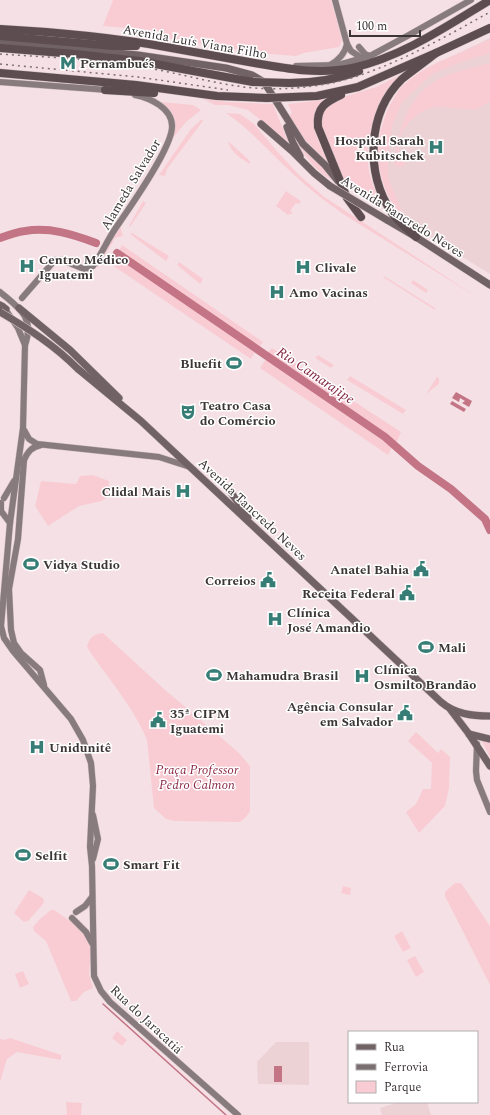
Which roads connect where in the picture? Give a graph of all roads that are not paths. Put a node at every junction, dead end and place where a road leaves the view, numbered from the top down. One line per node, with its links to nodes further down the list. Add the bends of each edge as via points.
1 (336, 0): 8 (main road)
2 (470, 0): 13 (main road, Avenida Luís Viana Filho)
3 (490, 0): 15 (highway, Avenida Luís Viana Filho)
4 (490, 28): 12 (highway)
5 (0, 29): 9 (highway, Avenida Luís Viana Filho, via 108,38)
6 (0, 36): 9 (highway, via 113,46)
7 (0, 42): 23 (main road, via 138,55 246,73 261,80)
8 (347, 44): 14 (main road); 16 (main road, via 340,58)
9 (164, 47): 17 (highway, Avenida Luís Viana Filho)
10 (359, 47): 13 (main road)
11 (0, 48): 15 (highway, bridge, via 139,61 253,82 310,82 342,76)
12 (436, 53): 20 (highway); 28 (highway, via 402,80 392,92 383,106 374,138 374,161 382,192 392,214)
13 (370, 56): 14 (main road, Avenida Luís Viana Filho)
14 (362, 58): 16 (main road, Avenida Luís Viana Filho)
15 (382, 60): 17 (highway, Avenida Luís Viana Filho, via 351,68 324,71)
16 (327, 66): 17 (main road, Avenida Luís Viana Filho)
17 (278, 67)
18 (0, 73): 22 (highway)
19 (0, 82): 21 (main road)
20 (358, 87): 22 (highway, bridge, via 317,96 267,98); 26 (highway, via 329,100 319,114 320,132)
21 (105, 90): 22 (highway); 31 (main road, Alameda Salvador, via 145,97 159,106 168,113 172,126 171,137 140,194 94,264 84,269 56,260)
22 (192, 93)
23 (280, 108): 25 (main road, via 293,143); 26 (main road, via 303,144)
24 (261, 124): 25 (main road, Avenida Tancredo Neves)
25 (305, 164): 28 (main road, Avenida Tancredo Neves, bridge, via 330,186)
26 (340, 183): 27 (highway, via 346,198)
27 (361, 218)
28 (416, 236): 29 (main road, Avenida Tancredo Neves)
29 (490, 286)
30 (0, 292): 33 (main road)
31 (22, 298)
32 (0, 304): 34 (main road, Avenida Tancredo Neves)
33 (19, 308): 36 (main road, via 28,325); 37 (main road)
34 (3, 311): 36 (main road, via 18,328); 38 (main road, Avenida Tancredo Neves, bridge, via 48,341)
35 (47, 324): 37 (main road)
36 (25, 345): 39 (main road)
37 (70, 350): 38 (main road)
38 (141, 421): 41 (main road, Avenida Tancredo Neves)
39 (24, 428): 40 (main road, via 31,441); 42 (main road)
40 (41, 444): 41 (main road, via 159,457); 46 (main road, via 32,448 24,460)
41 (190, 467): 48 (main road, Avenida Tancredo Neves)
42 (18, 474): 44 (main road); 45 (main road)
43 (230, 491): 48 (main road)
44 (14, 497): 46 (main road); 47 (main road)
45 (2, 500): 47 (main road, via 1,511)
46 (20, 505): 49 (main road, via 18,539 9,589 11,636 21,653 40,670)
47 (10, 523): 49 (main road, via 2,632 12,651)
48 (255, 528): 50 (main road, Avenida Tancredo Neves)
49 (47, 689): 57 (main road, Rua do Jaracatiá, via 71,719 85,745 92,773 92,810 98,839 92,866)
50 (450, 709): 51 (main road, Avenida Tancredo Neves, via 466,714); 52 (main road)
51 (490, 716)
52 (469, 734): 53 (main road); 54 (main road)
53 (490, 739)
54 (477, 744): 55 (main road); 56 (main road, via 477,780)
55 (490, 766)
56 (490, 812)
57 (92, 897): 58 (main road); 60 (main road, Rua do Jaracatiá)
58 (76, 912)
59 (72, 918): 60 (main road, via 86,932)
60 (93, 944): 61 (main road, Rua do Jaracatiá, via 94,976 105,997)
61 (238, 1115)

